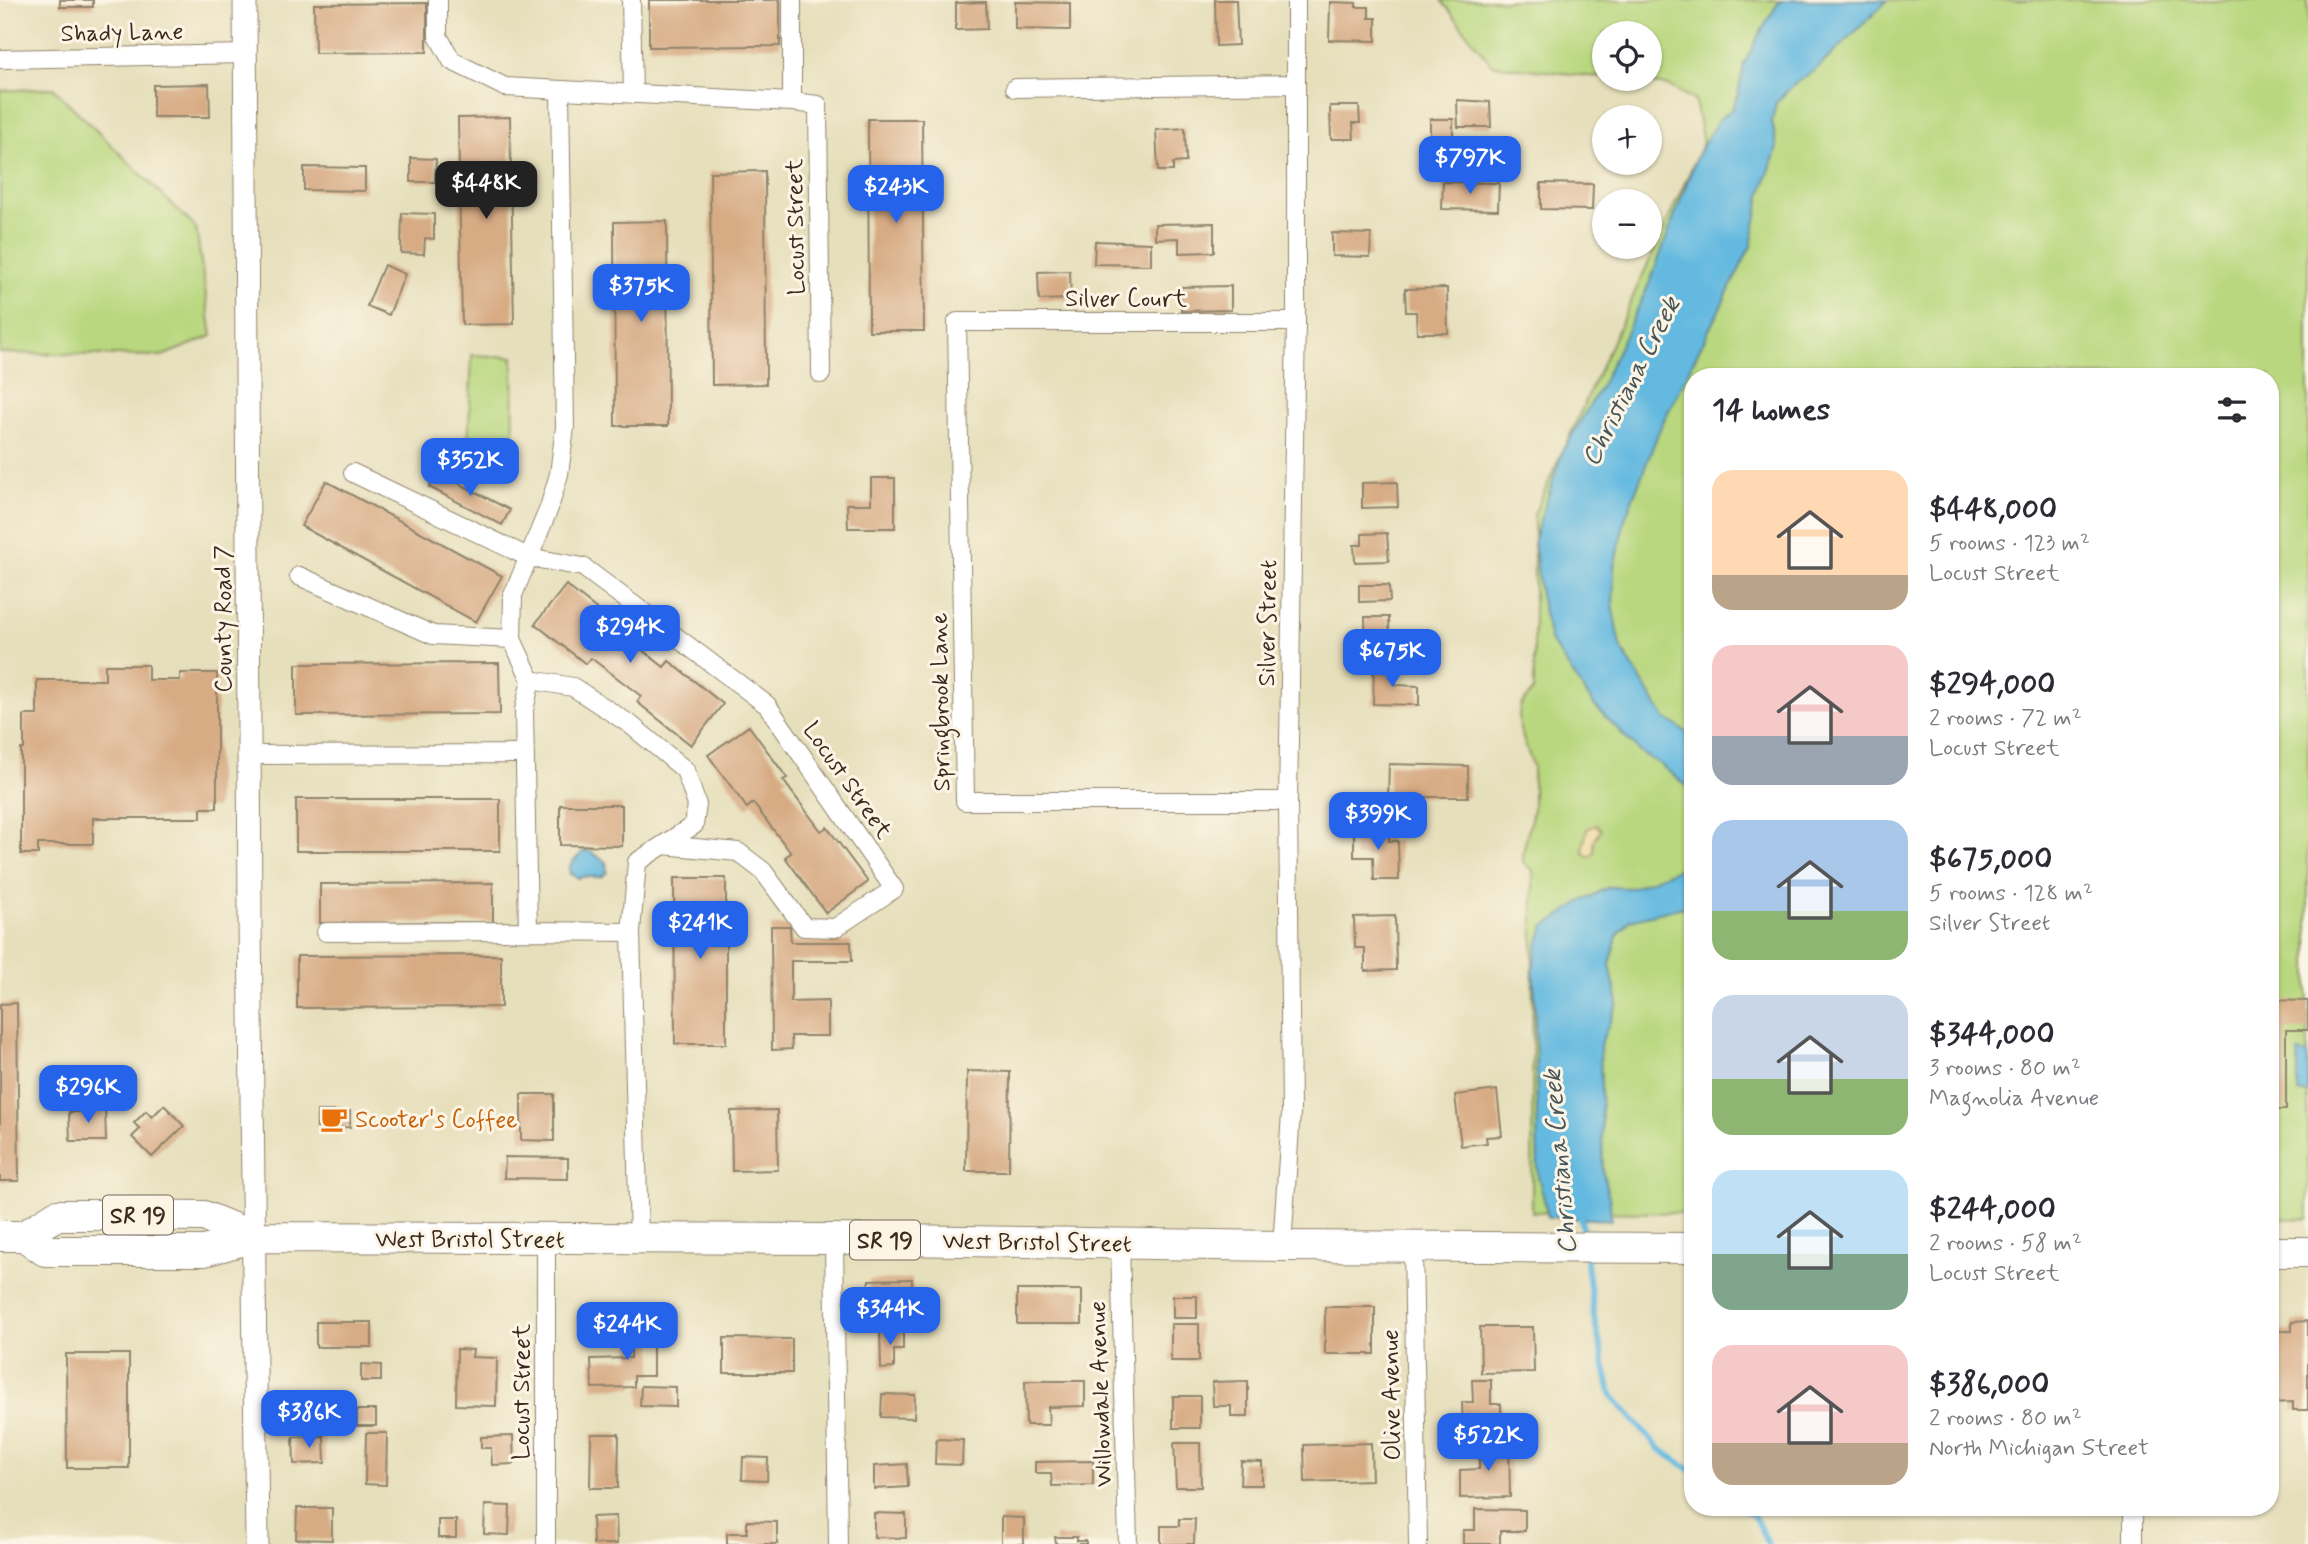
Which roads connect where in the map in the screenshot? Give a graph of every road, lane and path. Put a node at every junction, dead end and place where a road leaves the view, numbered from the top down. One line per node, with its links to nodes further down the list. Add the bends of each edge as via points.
1 (245, 0): 6 (street, County Road 7)
2 (438, 0): 10 (street, Locust Street, via 438,36 452,61 505,87)
3 (631, 0): 11 (street)
4 (792, 0): 12 (street)
5 (1296, 0): 8 (street, Silver Street)
6 (246, 54): 7 (street, Shady Lane); 22 (street, County Road 7)
7 (0, 59)
8 (1295, 84): 9 (street); 14 (street, Silver Street)
9 (1015, 88)
10 (560, 91): 11 (street, Locust Street); 17 (street, via 565,427 559,474)
11 (633, 94): 12 (street, Locust Street)
12 (792, 102): 15 (street, Locust Street, via 818,105)
13 (957, 322): 14 (street, Silver Court); 23 (street, Springbrook Lane, via 965,801)
14 (1296, 322): 23 (street, Silver Street)
15 (821, 374)
16 (353, 473): 17 (street, Locust Street)
17 (528, 557): 19 (street, via 513,595); 24 (street, Locust Street, via 583,566 767,705 894,889 835,928 804,927 763,871 738,852)
18 (299, 576): 19 (street, via 433,635)
19 (512, 639): 20 (street)
20 (531, 680): 21 (street, via 524,710); 24 (street, via 573,687 631,725 685,770 697,805 694,825)
21 (524, 754): 22 (street); 25 (street)
22 (250, 755): 29 (street, County Road 7)
23 (1288, 801): 34 (street, Silver Street, via 1291,1113)
24 (663, 845): 27 (street, via 636,862)
25 (528, 931): 26 (street); 27 (street)
26 (326, 932)
27 (631, 932): 31 (street)
28 (12, 1236): 29 (main road, West Bristol Street / SR 19, via 45,1251 82,1252 204,1251)
29 (255, 1237): 30 (main road, West Bristol Street / SR 19); 40 (street, County Road 7)
30 (546, 1239): 31 (main road, West Bristol Street / SR 19); 41 (street, Locust Street)
31 (639, 1240): 32 (main road, West Bristol Street / SR 19)
32 (834, 1240): 33 (main road, West Bristol Street / SR 19); 42 (street)
33 (1120, 1244): 34 (main road, West Bristol Street / SR 19); 43 (street, Willowdale Avenue)
34 (1282, 1246): 35 (main road, West Bristol Street / SR 19)
35 (1413, 1246): 36 (main road, West Bristol Street / SR 19); 44 (street, Olive Avenue)
36 (1684, 1248)
37 (2279, 1252): 38 (main road)
38 (2308, 1252)
39 (2133, 1516): 45 (street)
40 (257, 1544)
41 (546, 1544)
42 (838, 1544)
43 (1128, 1544)
44 (1418, 1544)
45 (2133, 1544)

